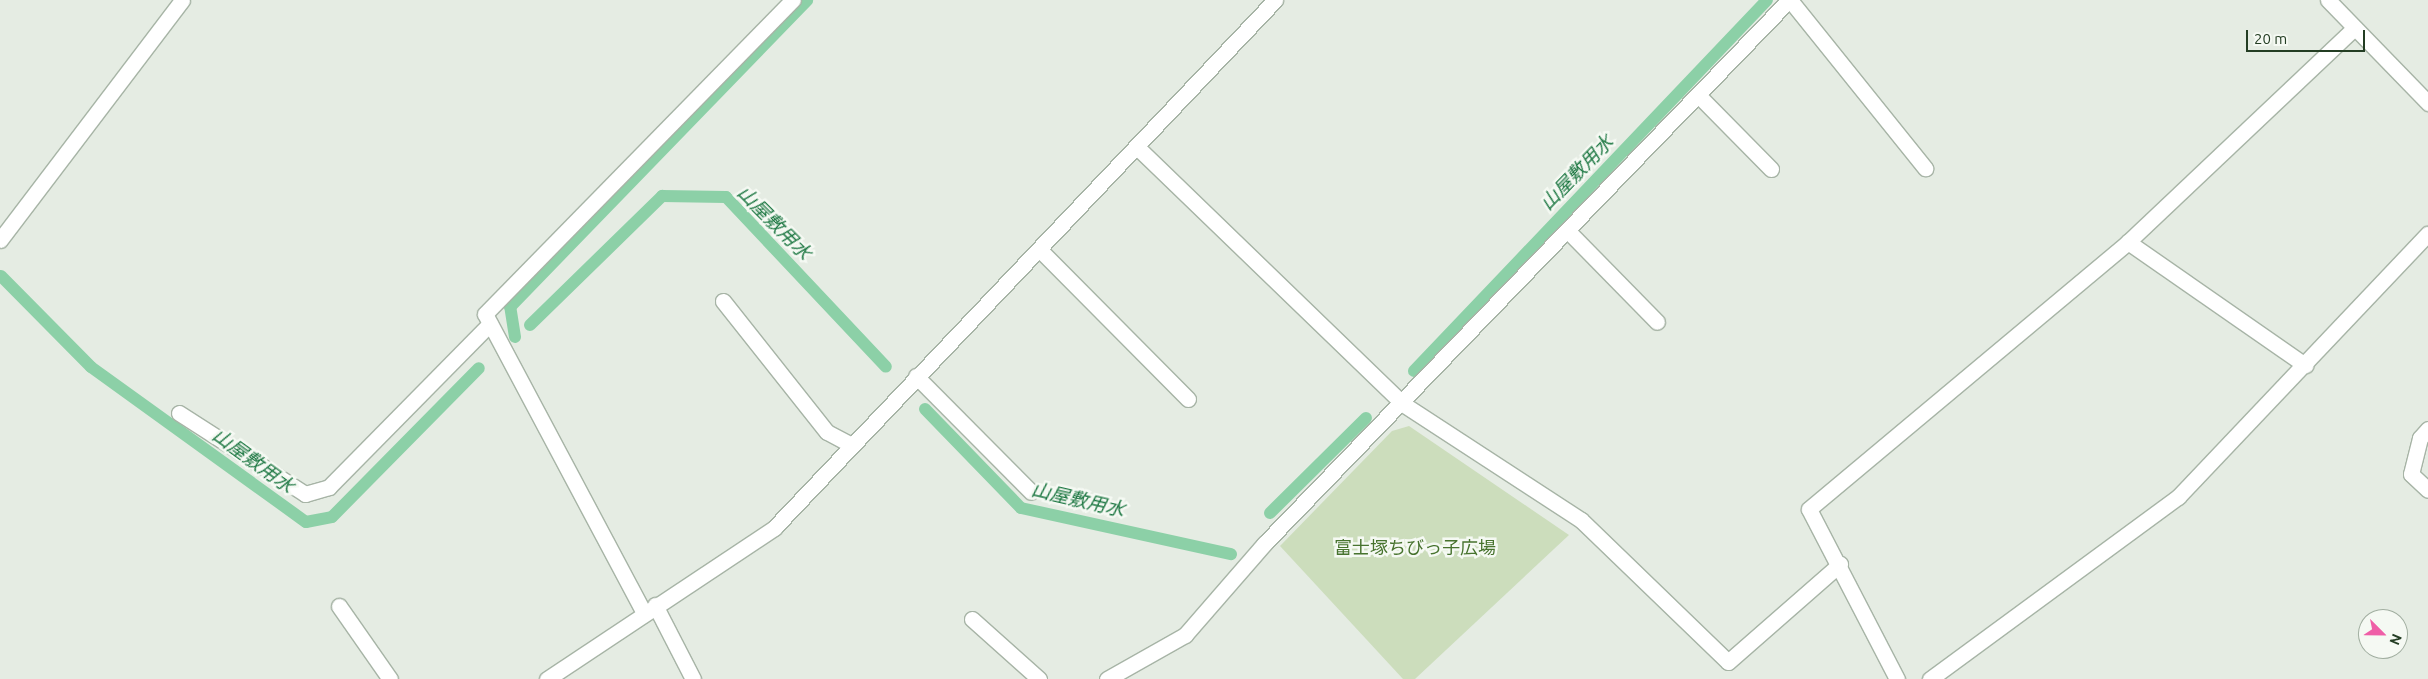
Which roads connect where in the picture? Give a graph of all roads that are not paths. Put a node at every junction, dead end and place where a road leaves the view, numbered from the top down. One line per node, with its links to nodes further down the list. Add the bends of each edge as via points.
1 (182, 0): 14 (street)
2 (793, 0): 19 (street, via 485,314)
3 (1275, 0): 9 (street)
4 (1789, 0): 7 (street); 10 (street)
5 (2328, 0): 6 (street)
6 (2353, 29): 8 (street); 15 (street)
7 (1698, 95): 11 (street); 12 (street)
8 (2428, 103)
9 (1138, 148): 16 (street); 23 (street)
10 (1925, 168)
11 (1771, 169)
12 (1568, 231): 18 (street); 23 (street)
13 (2428, 234): 20 (street)
14 (0, 240)
15 (2128, 242): 20 (street); 29 (street, via 1809,509)
16 (1040, 250): 21 (street); 22 (street)
17 (722, 301): 26 (street, via 827,432)
18 (1658, 322)
19 (490, 324): 24 (street, via 329,487 305,494); 31 (street)
20 (2305, 365): 39 (street, via 2178,497)
21 (916, 376): 26 (street); 28 (street)
22 (1188, 399)
23 (1404, 404): 29 (street, via 1581,520 1728,662); 37 (street, via 1264,544 1184,635)
24 (179, 413)
25 (2428, 429): 27 (street, via 2420,438 2411,474)
26 (851, 445): 31 (street, via 774,528)
27 (2428, 490)
28 (1031, 492)
29 (1840, 564): 38 (street)
30 (339, 606): 33 (street)
31 (649, 608): 34 (street); 35 (street)
32 (972, 619): 36 (street)
33 (390, 679)
34 (547, 679)
35 (693, 679)
36 (1040, 679)
37 (1107, 679)
38 (1897, 679)
39 (1930, 679)

